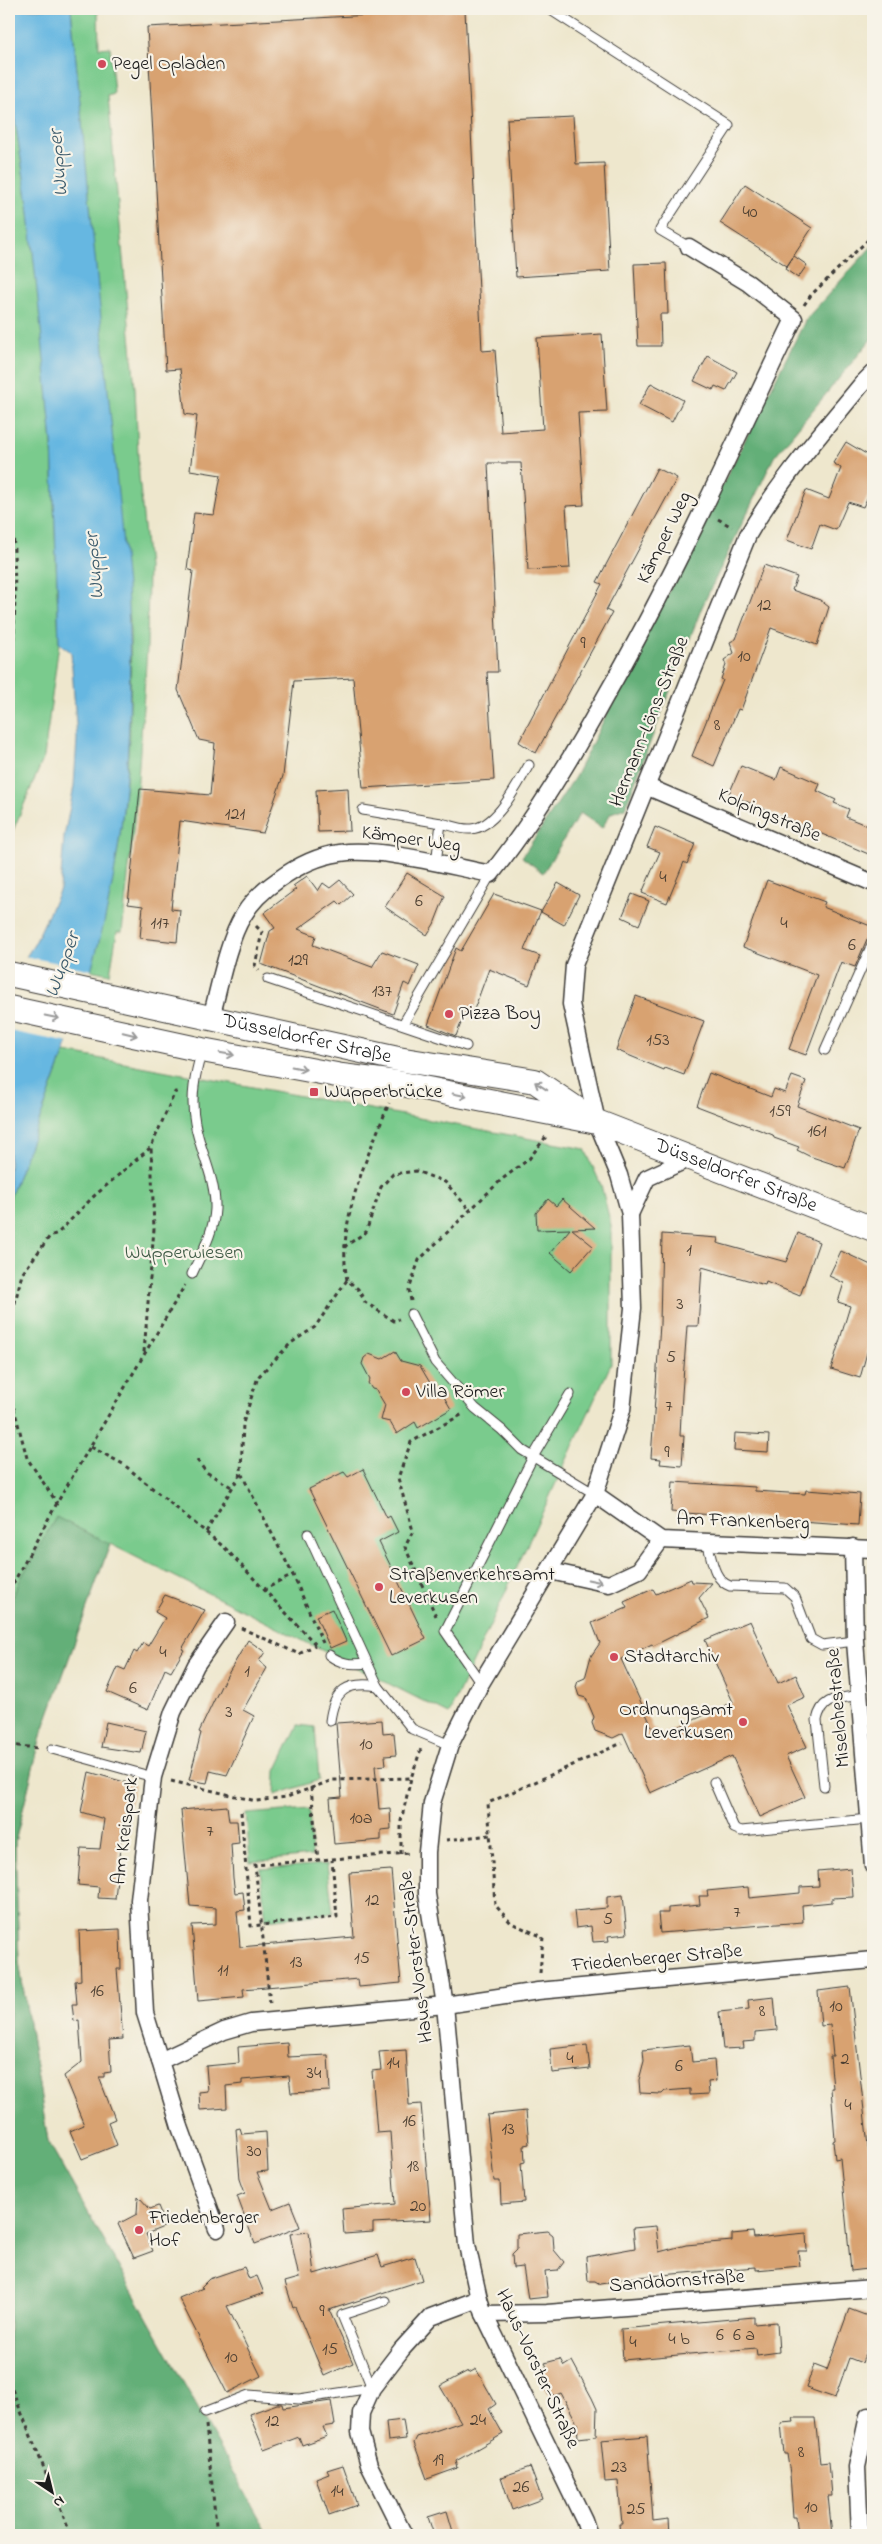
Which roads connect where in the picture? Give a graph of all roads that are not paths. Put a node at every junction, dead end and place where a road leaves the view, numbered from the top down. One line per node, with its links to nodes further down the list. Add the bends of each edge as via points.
1 (549, 9): 2 (lane, via 729,125 660,230)
2 (689, 247): 9 (street, Kämper Weg, via 748,283 794,319 646,626 565,769 520,838)
3 (873, 373): 5 (street, Hermann-Löns-Straße, via 793,468 748,535)
4 (529, 765): 7 (lane, via 495,818 486,825 471,829)
5 (648, 787): 10 (street, Kolpingstraße); 20 (street, Hermann-Löns-Straße, via 574,965 571,1004)
6 (363, 810): 7 (lane)
7 (441, 823): 8 (lane)
8 (436, 863): 9 (street, Kämper Weg); 15 (street, Kämper Weg, via 371,852 340,853 293,870 267,888 243,915)
9 (491, 874): 16 (lane, Kämper Weg)
10 (873, 883)
11 (873, 942): 19 (lane)
12 (9, 974): 15 (main road, Düsseldorfer Straße)
13 (268, 979): 16 (lane, Düsseldorfer Straße)
14 (9, 1008): 18 (main road, Düsseldorfer Straße, one-way to 18)
15 (211, 1018): 18 (main road); 20 (main road, Düsseldorfer Straße, one-way to 15, via 534,1081 398,1059)
16 (403, 1024): 17 (lane, Düsseldorfer Straße)
17 (466, 1046)
18 (202, 1050): 20 (main road, Düsseldorfer Straße, one-way to 20, via 397,1083); 24 (lane, via 192,1091 195,1123 209,1168 215,1210 208,1239)
19 (825, 1050)
20 (596, 1122): 21 (main road, Düsseldorfer Straße); 22 (street, Haus-Vorster-Straße)
21 (690, 1158): 22 (street, Haus-Vorster-Straße, via 647,1178); 23 (main road, Düsseldorfer Straße)
22 (630, 1214): 28 (street, Haus-Vorster-Straße, via 633,1308 622,1410)
23 (873, 1230)
24 (192, 1274)
25 (411, 1314): 27 (lane, via 435,1362 475,1408)
26 (570, 1394): 27 (lane)
27 (533, 1457): 28 (lane); 39 (lane, via 445,1631)
28 (595, 1494): 30 (street, Am Frankenberg); 34 (street, Haus-Vorster-Straße)
29 (308, 1534): 38 (lane)
30 (661, 1540): 31 (street, Am Frankenberg); 34 (street, one-way to 30, via 609,1584 639,1570)
31 (707, 1542): 32 (street, Am Frankenberg); 36 (lane, via 718,1578 723,1584 785,1588 795,1597 811,1639 822,1645)
32 (853, 1547): 33 (street, Am Frankenberg); 36 (street, Miselohestraße)
33 (873, 1549)
34 (550, 1571): 39 (street, Haus-Vorster-Straße)
35 (226, 1622): 45 (street, Am Kreispark, via 196,1665 173,1712)
36 (855, 1641): 41 (street, Miselohestraße)
37 (328, 1655): 38 (lane, via 350,1665)
38 (367, 1663): 40 (lane)
39 (481, 1683): 43 (street, Haus-Vorster-Straße)
40 (378, 1686): 42 (lane, via 360,1683 343,1690 333,1702); 43 (lane, via 412,1729)
41 (860, 1695): 47 (lane, via 830,1700 819,1712); 48 (street, Miselohestraße)
42 (330, 1721)
43 (450, 1745): 51 (street, Haus-Vorster-Straße, via 432,1803 427,1894)
44 (52, 1749): 45 (lane)
45 (153, 1777): 52 (street, Am Kreispark, via 139,1900 145,2013)
46 (714, 1782): 48 (lane, via 734,1828 741,1831)
47 (824, 1786)
48 (869, 1819): 49 (street, Miselohestraße)
49 (873, 1866)
50 (873, 1960): 51 (street, Friedenberger Straße, via 538,1991)
51 (445, 2006): 52 (street, via 251,2023 224,2031); 56 (street, Haus-Vorster-Straße, via 467,2245)
52 (160, 2061): 53 (street, Am Kreispark)
53 (217, 2230)
54 (873, 2288): 56 (street, Sanddornstraße, via 547,2312)
55 (385, 2301): 57 (lane, via 342,2315)
56 (482, 2307): 57 (street, Sanddornstraße, via 431,2317); 61 (street, Haus-Vorster-Straße)
57 (372, 2388): 58 (lane, via 299,2399 249,2395); 60 (street, Sanddornstraße, via 361,2413 360,2432 369,2466)
58 (205, 2412)
59 (872, 2412): 62 (street, via 856,2467)
60 (404, 2535)
61 (589, 2535)
62 (860, 2535)

